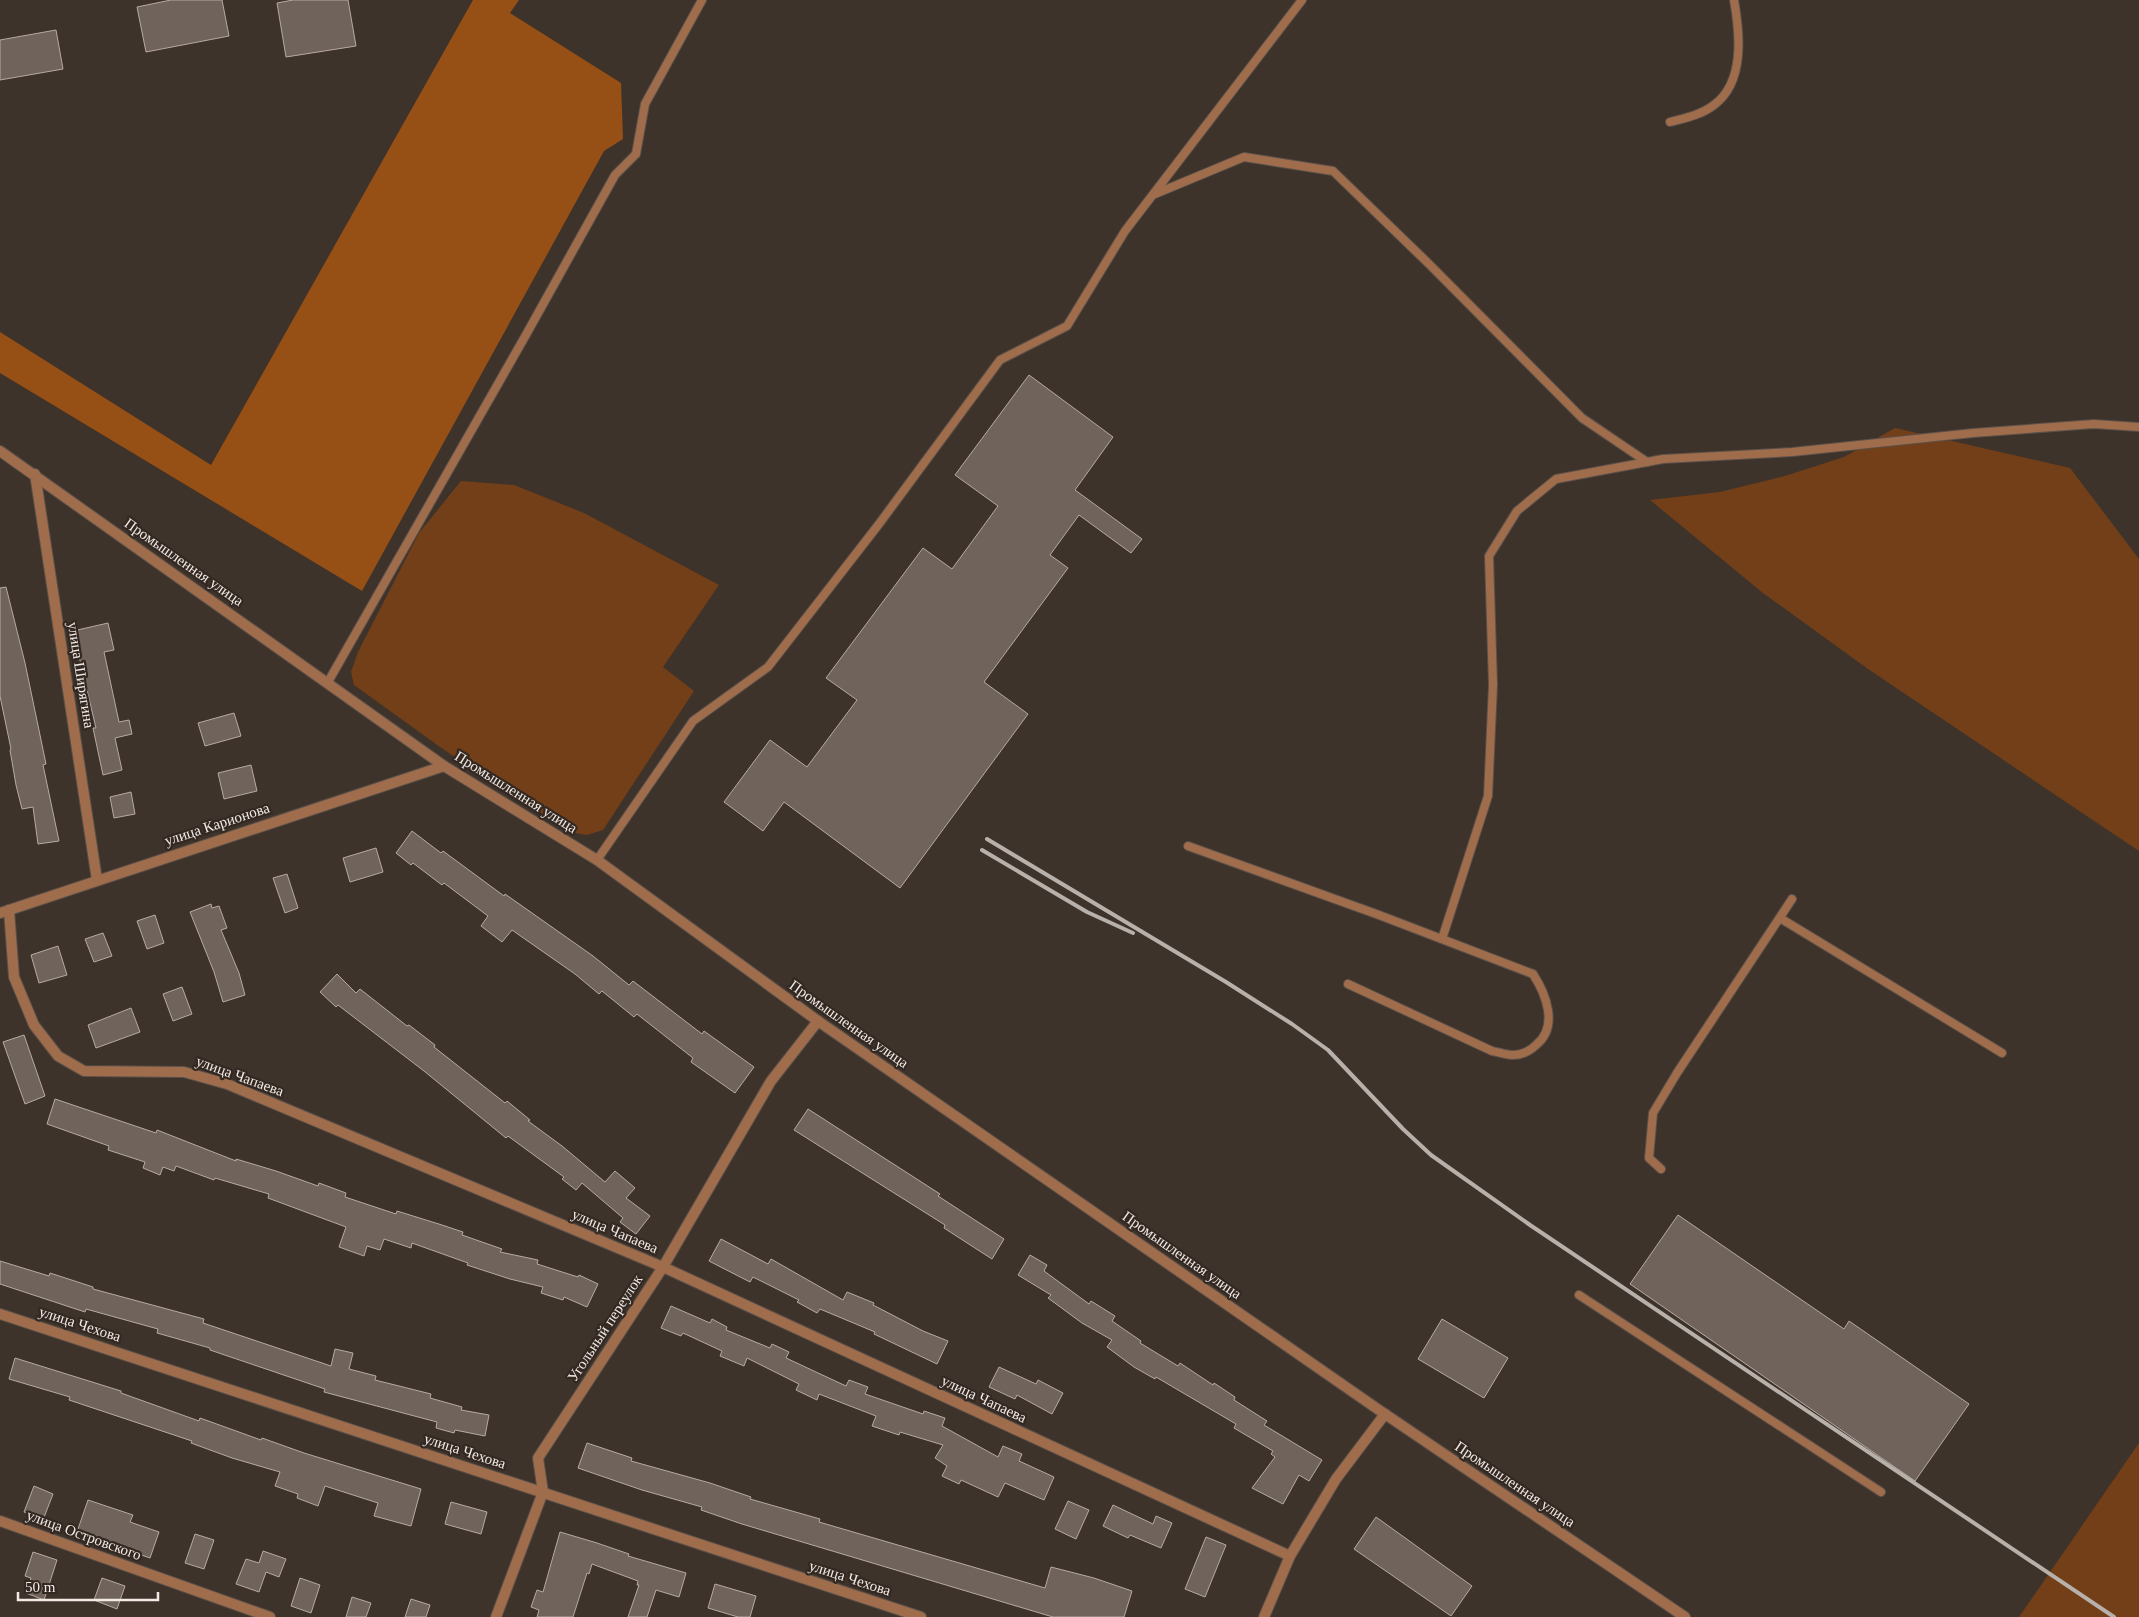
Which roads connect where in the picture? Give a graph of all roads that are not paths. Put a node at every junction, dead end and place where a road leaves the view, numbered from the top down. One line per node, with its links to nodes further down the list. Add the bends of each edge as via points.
1 (702, 0): 10 (lane, via 645,104 636,154 615,175)
2 (1302, 0): 5 (lane)
3 (1734, 0): 4 (lane, via 1738,26 1736,70 1732,82 1725,94 1702,113)
4 (1670, 122)
5 (1153, 195): 8 (lane, via 1244,157 1333,171 1582,418); 13 (lane, via 1125,232 1067,326 1000,360 768,667 694,722)
6 (2139, 427): 8 (lane, via 2094,424 1973,432 1792,452)
7 (0, 451): 9 (street, Промышленная улица)
8 (1647, 462): 18 (lane, via 1556,479 1517,511 1490,556 1493,685 1488,796)
9 (35, 474): 10 (street, Промышленная улица); 14 (street, улица Ширягина)
10 (328, 682): 11 (street, Промышленная улица)
11 (444, 766): 13 (street, Промышленная улица); 14 (street, улица Карионова)
12 (1188, 846): 18 (lane)
13 (597, 860): 20 (street, Промышленная улица)
14 (97, 880): 16 (street, улица Карионова)
15 (1792, 899): 17 (lane)
16 (5, 911): 23 (street, улица Чапаева, via 14,977 34,1025 58,1056 84,1071 184,1072 227,1084)
17 (1780, 918): 21 (lane); 22 (lane, via 1653,1112 1649,1158)
18 (1442, 939): 19 (lane, via 1532,974 1549,1012 1546,1032 1540,1043 1528,1052 1511,1055 1492,1051)
19 (1348, 984)
20 (818, 1022): 23 (street, Угольный переулок, via 771,1081); 26 (street, Промышленная улица)
21 (2002, 1053)
22 (1661, 1169)
23 (663, 1267): 27 (street, Угольный переулок, via 538,1458); 30 (street, улица Чапаева)
24 (1579, 1295): 28 (lane)
25 (0, 1314): 27 (street, улица Чехова)
26 (1385, 1414): 30 (street, via 1336,1479); 35 (street, Промышленная улица)
27 (543, 1492): 32 (street, Угольный переулок); 33 (street, улица Чехова)
28 (1881, 1492)
29 (0, 1521): 31 (street, улица Островского)
30 (1290, 1556): 34 (street)
31 (270, 1617)
32 (496, 1617)
33 (921, 1617)
34 (1264, 1617)
35 (1685, 1617)

